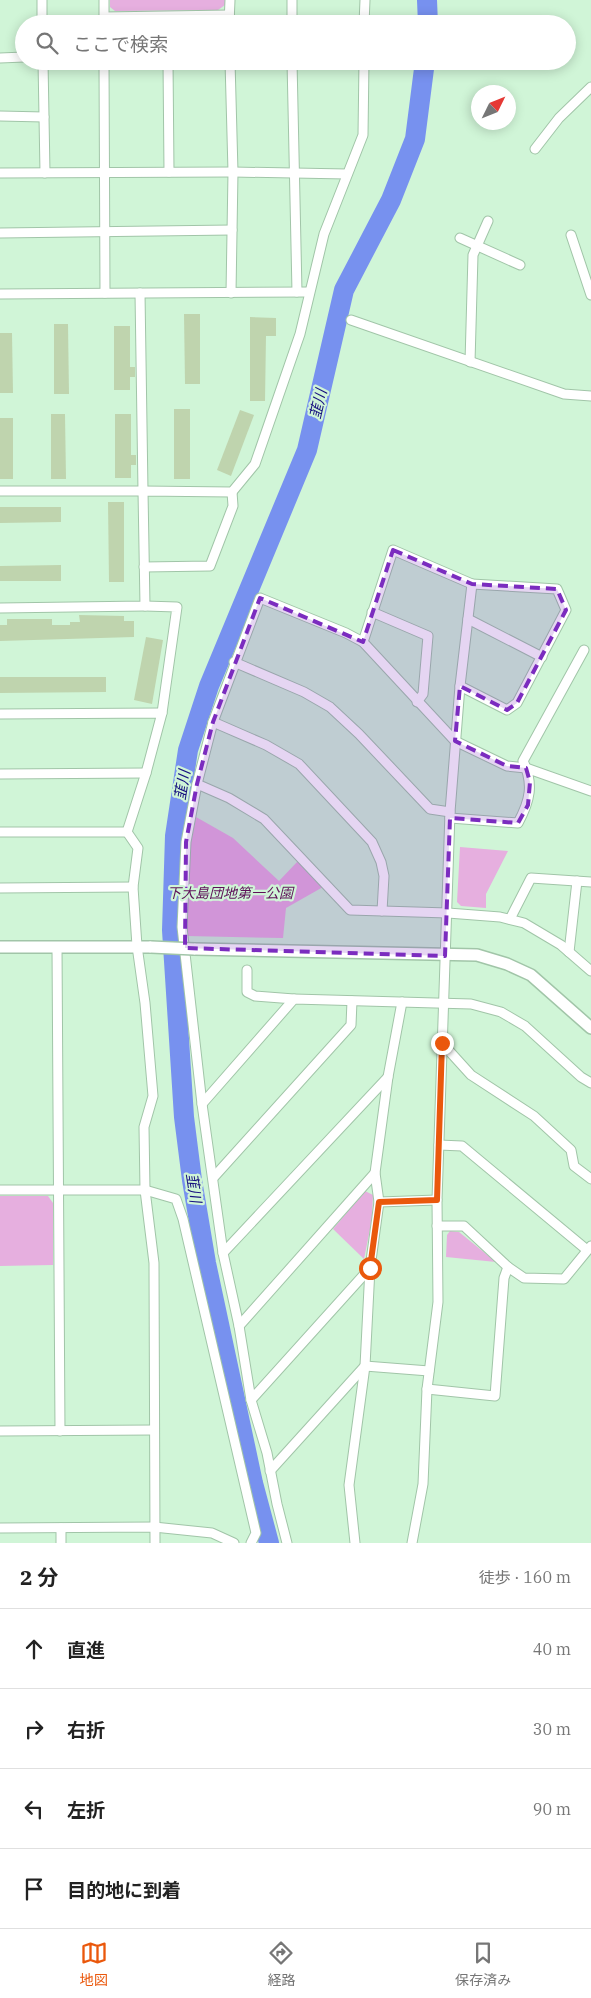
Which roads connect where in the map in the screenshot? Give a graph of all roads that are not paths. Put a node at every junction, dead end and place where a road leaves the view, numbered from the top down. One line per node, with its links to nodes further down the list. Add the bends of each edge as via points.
1 (42, 0): 6 (street)
2 (104, 0): 7 (street)
3 (230, 0): 8 (street)
4 (292, 0): 9 (street)
5 (364, 0): 10 (street)
6 (42, 15)
7 (104, 15)
8 (229, 15)
9 (292, 15)
10 (364, 15)
11 (15, 57): 12 (street)
12 (0, 58)
13 (43, 70): 21 (street)
14 (104, 70): 23 (street)
15 (168, 70): 24 (street)
16 (230, 70): 25 (street)
17 (292, 70): 28 (street)
18 (364, 70): 29 (street, via 363,135)
19 (591, 87): 22 (street, via 559,118)
20 (0, 116): 21 (street)
21 (44, 117): 27 (street)
22 (535, 149)
23 (105, 172): 24 (street); 27 (street); 32 (street)
24 (169, 172): 25 (street)
25 (232, 172): 28 (street); 31 (street)
26 (0, 173): 27 (street)
27 (45, 173)
28 (293, 173): 29 (street); 39 (street)
29 (347, 174): 40 (street, via 324,234)
30 (488, 221): 36 (street)
31 (232, 230): 32 (street); 38 (street)
32 (105, 232): 33 (street); 41 (street)
33 (0, 233)
34 (571, 235): 44 (street)
35 (460, 238): 36 (street)
36 (477, 246): 37 (street); 46 (street, via 473,255)
37 (520, 265)
38 (231, 292): 39 (street); 42 (street)
39 (297, 292): 40 (street)
40 (309, 292): 50 (street, via 300,334 255,464)
41 (105, 293): 42 (street); 43 (street)
42 (140, 293): 49 (street)
43 (0, 294)
44 (591, 295)
45 (351, 320): 46 (street)
46 (470, 362): 47 (street, via 564,394)
47 (591, 396)
48 (0, 491): 49 (street)
49 (143, 491): 50 (street); 51 (street)
50 (232, 492): 51 (street, via 234,506 210,566)
51 (144, 567): 53 (street)
52 (472, 584): 55 (street, via 393,550); 56 (street); 59 (street, via 557,589 566,610)
53 (145, 606): 54 (street); 63 (street, via 177,607)
54 (0, 608)
55 (372, 612): 57 (street); 62 (street, via 428,636 423,694)
56 (468, 618): 59 (street); 61 (street)
57 (362, 642): 60 (street, via 260,598); 62 (street)
58 (584, 650): 67 (street, via 523,760)
59 (542, 657): 61 (street, via 517,703 506,710)
60 (234, 662): 65 (street); 72 (street, via 304,692 330,707 430,809)
61 (460, 686): 66 (street)
62 (417, 702): 66 (street)
63 (162, 713): 64 (street); 68 (street)
64 (0, 714)
65 (213, 722): 70 (street); 79 (street, via 266,745 299,764 372,842 384,876)
66 (455, 741): 67 (street, via 507,766); 72 (street)
67 (526, 768): 71 (street); 72 (street, via 530,782 528,805 518,823)
68 (146, 773): 69 (street); 74 (street)
69 (0, 774)
70 (197, 784): 79 (street, via 264,819 350,910); 97 (street, via 186,842 182,927)
71 (591, 791)
72 (450, 815): 80 (street)
73 (0, 832): 74 (street)
74 (127, 832): 77 (street, via 138,848)
75 (577, 881): 76 (street); 81 (street, via 531,878); 85 (street)
76 (591, 882)
77 (133, 887): 78 (street); 82 (street)
78 (0, 888)
79 (382, 911): 80 (street)
80 (448, 912): 81 (street); 86 (street)
81 (510, 920): 85 (street, via 524,923)
82 (137, 946): 84 (street); 86 (street, bridge); 103 (street, via 153,1096 144,1127)
83 (0, 947): 84 (street)
84 (57, 947): 104 (street)
85 (569, 952): 88 (street)
86 (445, 956): 92 (street); 93 (street, via 476,955 531,975)
87 (246, 970): 89 (street, via 247,992 255,996)
88 (591, 971)
89 (294, 1000): 90 (street); 97 (street)
90 (352, 1001): 91 (street); 100 (street, via 351,1025)
91 (402, 1002): 92 (street); 95 (street)
92 (443, 1002): 94 (street); 96 (street, via 471,1004 501,1012 525,1026)
93 (591, 1028)
94 (442, 1043): 98 (street); 101 (street, via 471,1074 534,1116 571,1150 574,1166)
95 (388, 1077): 99 (street); 109 (street)
96 (591, 1083)
97 (202, 1104): 100 (street)
98 (439, 1145): 105 (street); 108 (street, via 462,1146)
99 (375, 1173): 106 (street); 112 (street)
100 (212, 1178): 109 (street)
101 (591, 1179)
102 (0, 1190): 104 (street)
103 (144, 1190): 104 (street); 117 (street, via 154,1263); 127 (street, via 176,1199 183,1219 256,1532)
104 (58, 1191): 119 (street)
105 (437, 1200): 106 (street); 107 (street)
106 (379, 1202): 111 (street)
107 (437, 1226): 110 (street, via 464,1226); 114 (street, via 438,1302)
108 (589, 1248): 110 (street, via 564,1279 524,1278)
109 (224, 1253): 112 (street)
110 (508, 1267): 115 (street, via 504,1278 495,1396)
111 (370, 1268): 113 (street); 116 (street)
112 (239, 1326): 116 (street)
113 (365, 1366): 114 (street); 120 (street); 129 (street, via 349,1485)
114 (429, 1371): 115 (street)
115 (427, 1389): 130 (street, via 423,1484)
116 (252, 1400): 120 (street)
117 (154, 1430): 119 (street); 121 (street)
118 (0, 1431): 119 (street)
119 (60, 1431)
120 (270, 1471): 128 (street)
121 (154, 1527): 123 (street); 125 (street); 126 (street, via 212,1533)
122 (0, 1528): 123 (street)
123 (62, 1528): 124 (street)
124 (61, 1543)
125 (155, 1543)
126 (234, 1543)
127 (250, 1543)
128 (287, 1543)
129 (355, 1543)
130 (412, 1543)

